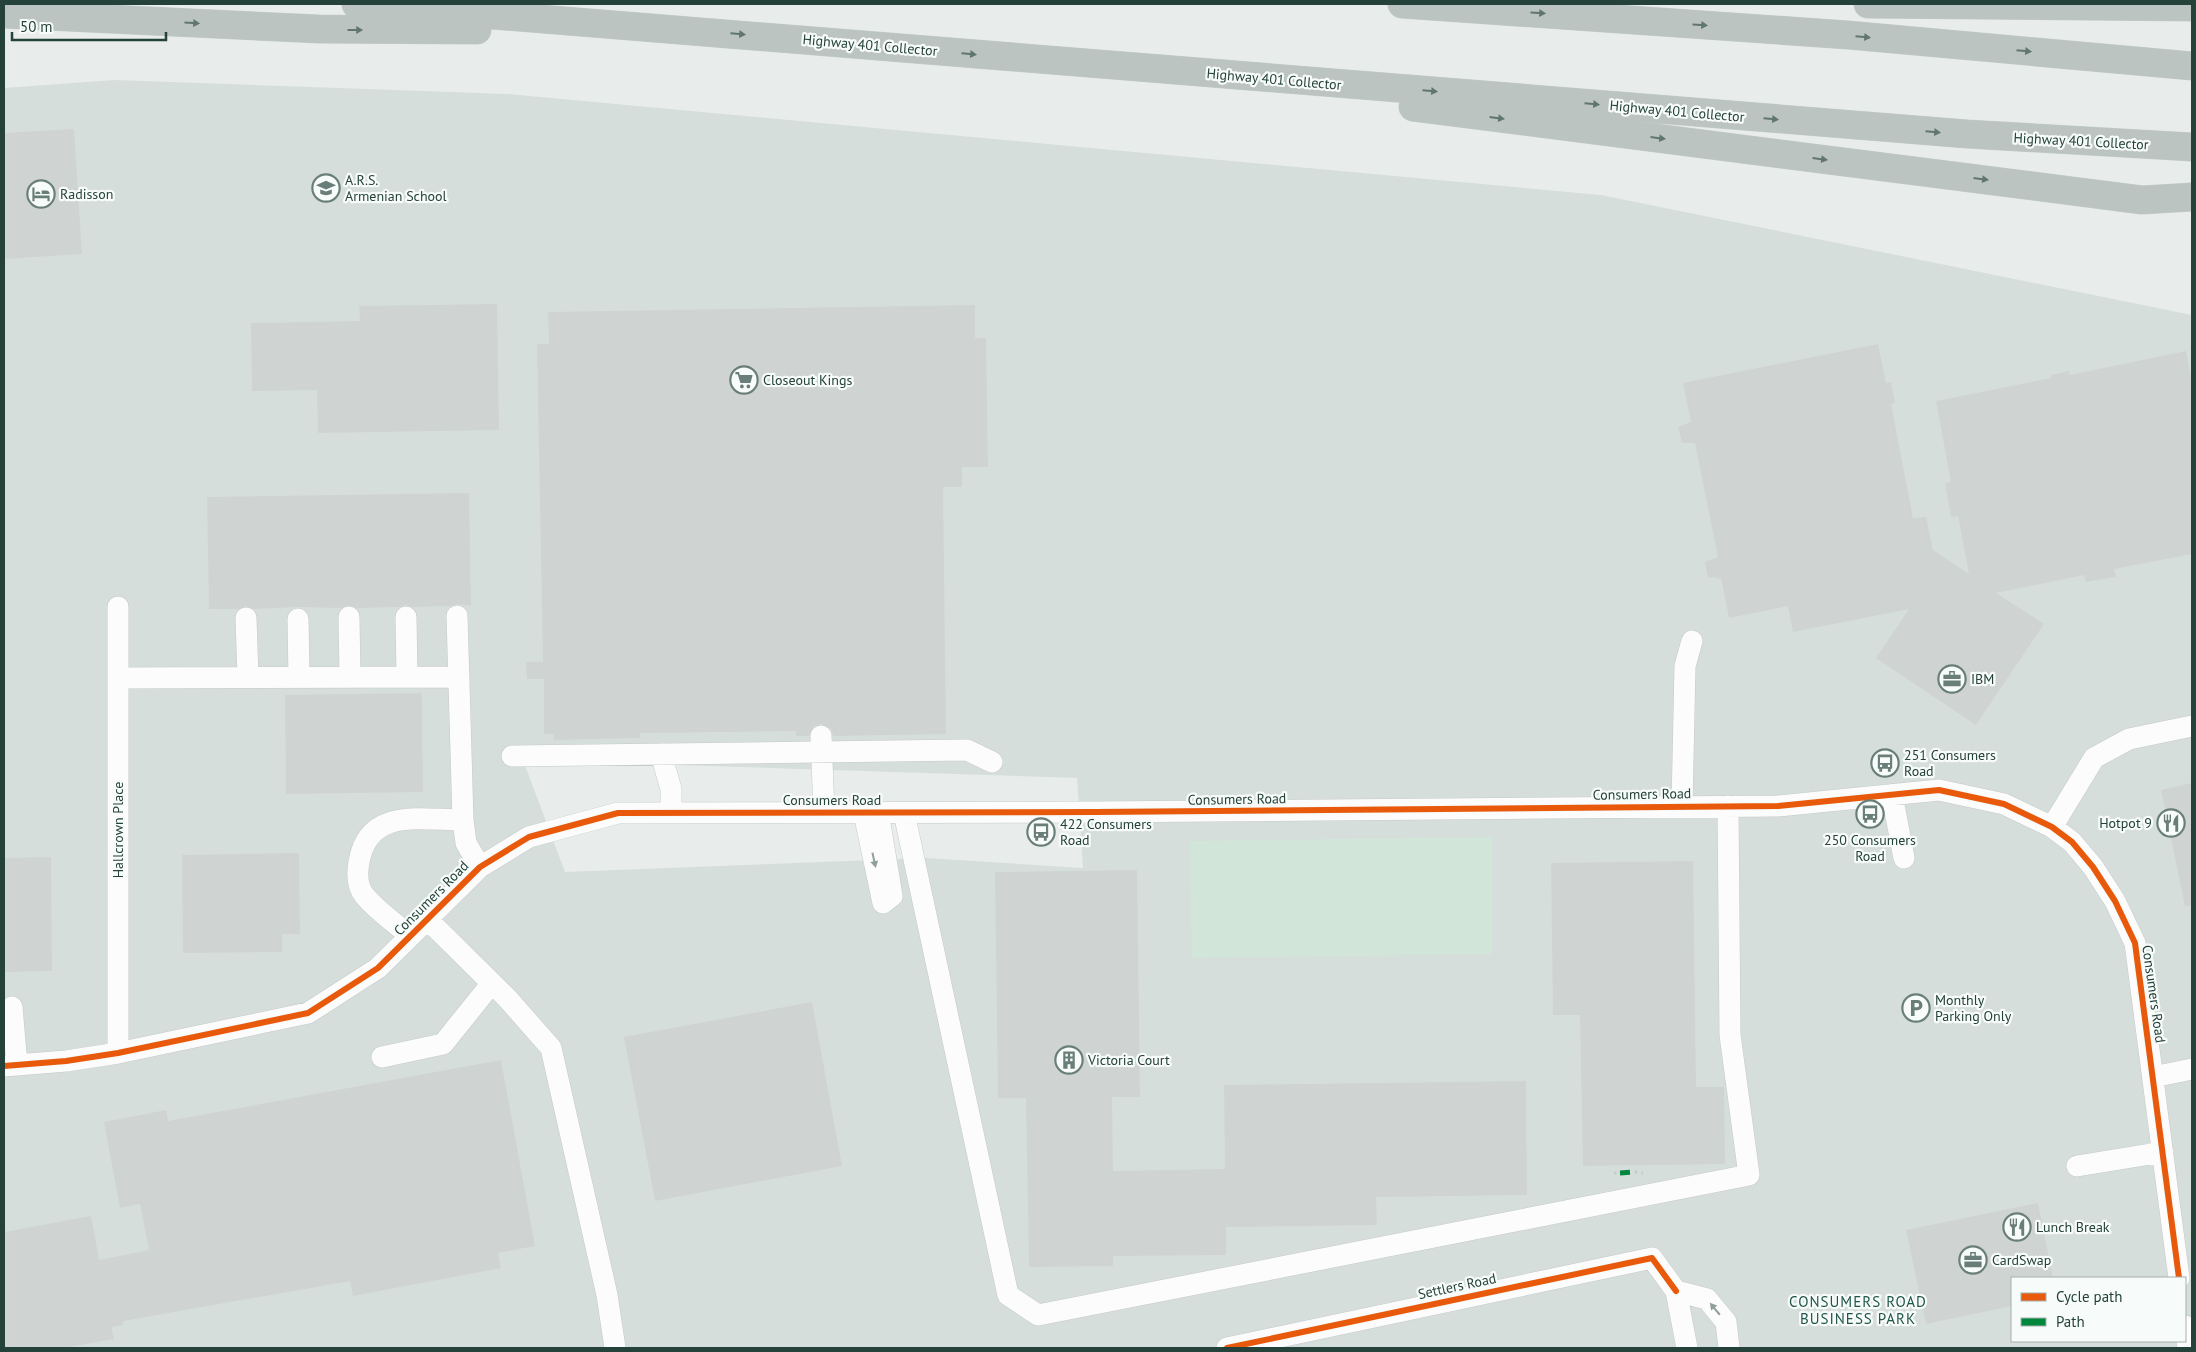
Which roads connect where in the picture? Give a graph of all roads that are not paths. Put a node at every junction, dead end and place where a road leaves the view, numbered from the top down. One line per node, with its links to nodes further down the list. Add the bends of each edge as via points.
1 (356, 4): 6 (highway, Highway 401 Collector)
2 (1402, 4): 8 (highway, one-way to 8, via 1848,35)
3 (1868, 4): 4 (highway)
4 (2192, 7)
5 (4, 14): 6 (highway, one-way to 6, via 319,30)
6 (689, 30): 7 (highway, Highway 401 Collector, one-way to 7)
7 (1032, 59): 9 (highway, Highway 401 Collector, one-way to 9, via 1957,134); 11 (highway, one-way to 11)
8 (2192, 66)
9 (2192, 147)
10 (2192, 197): 11 (highway)
11 (2142, 200): 12 (highway, via 2175,214)
12 (2192, 216)
13 (118, 607): 24 (street, Hallcrown Place)
14 (457, 616): 23 (street)
15 (348, 617): 21 (street)
16 (406, 617): 22 (street)
17 (246, 618): 25 (street)
18 (298, 619): 20 (street)
19 (1692, 641): 32 (street, via 1685,666)
20 (298, 677): 21 (street); 25 (street)
21 (350, 677): 22 (street)
22 (407, 677): 23 (street)
23 (459, 677): 37 (street)
24 (118, 678): 25 (street); 45 (street, Hallcrown Place)
25 (248, 678)
26 (2192, 726): 38 (street, via 2129,739 2094,758)
27 (822, 744): 28 (street); 30 (street, via 967,750); 35 (street)
28 (661, 754): 29 (street); 34 (street, via 671,788)
29 (512, 756)
30 (992, 762)
31 (1892, 795): 33 (street, Consumers Road, via 1778,806); 38 (street, Consumers Road, via 1939,790 2004,804); 39 (street)
32 (1682, 806): 33 (street, Consumers Road); 36 (street, Consumers Road)
33 (1728, 806): 36 (street, via 1730,1035 1749,1175 1038,1315 1008,1295)
34 (671, 812): 35 (street, Consumers Road); 40 (street, Consumers Road, via 618,813 528,837)
35 (824, 812): 36 (street, Consumers Road)
36 (904, 813)
37 (463, 820): 40 (street, via 466,843); 42 (street, via 400,820 385,824 372,831 362,847 357,880 363,894)
38 (2052, 827): 49 (street, Consumers Road, via 2072,842 2093,867 2115,901 2135,943)
39 (1904, 858)
40 (480, 867): 41 (street, Consumers Road)
41 (427, 919): 42 (street, Consumers Road); 43 (street)
42 (410, 936): 45 (street, Consumers Road, via 378,968 308,1013)
43 (492, 983): 46 (street, via 443,1044); 54 (street, via 551,1048 607,1295)
44 (12, 1007): 47 (street)
45 (118, 1054): 47 (street, Consumers Road)
46 (382, 1057)
47 (10, 1066)
48 (2192, 1069): 49 (street)
49 (2153, 1077): 50 (street, Consumers Road)
50 (2163, 1152): 51 (street); 52 (street, Consumers Road)
51 (2077, 1166)
52 (2179, 1277)
53 (1676, 1291): 55 (street, Settlers Road, via 1652,1258); 56 (street, via 1667,1310 1670,1340); 57 (street); 58 (street, one-way to 53, via 1726,1322 1707,1299)
54 (615, 1348)
55 (1227, 1348)
56 (1675, 1348)
57 (1687, 1348)
58 (1729, 1348)

